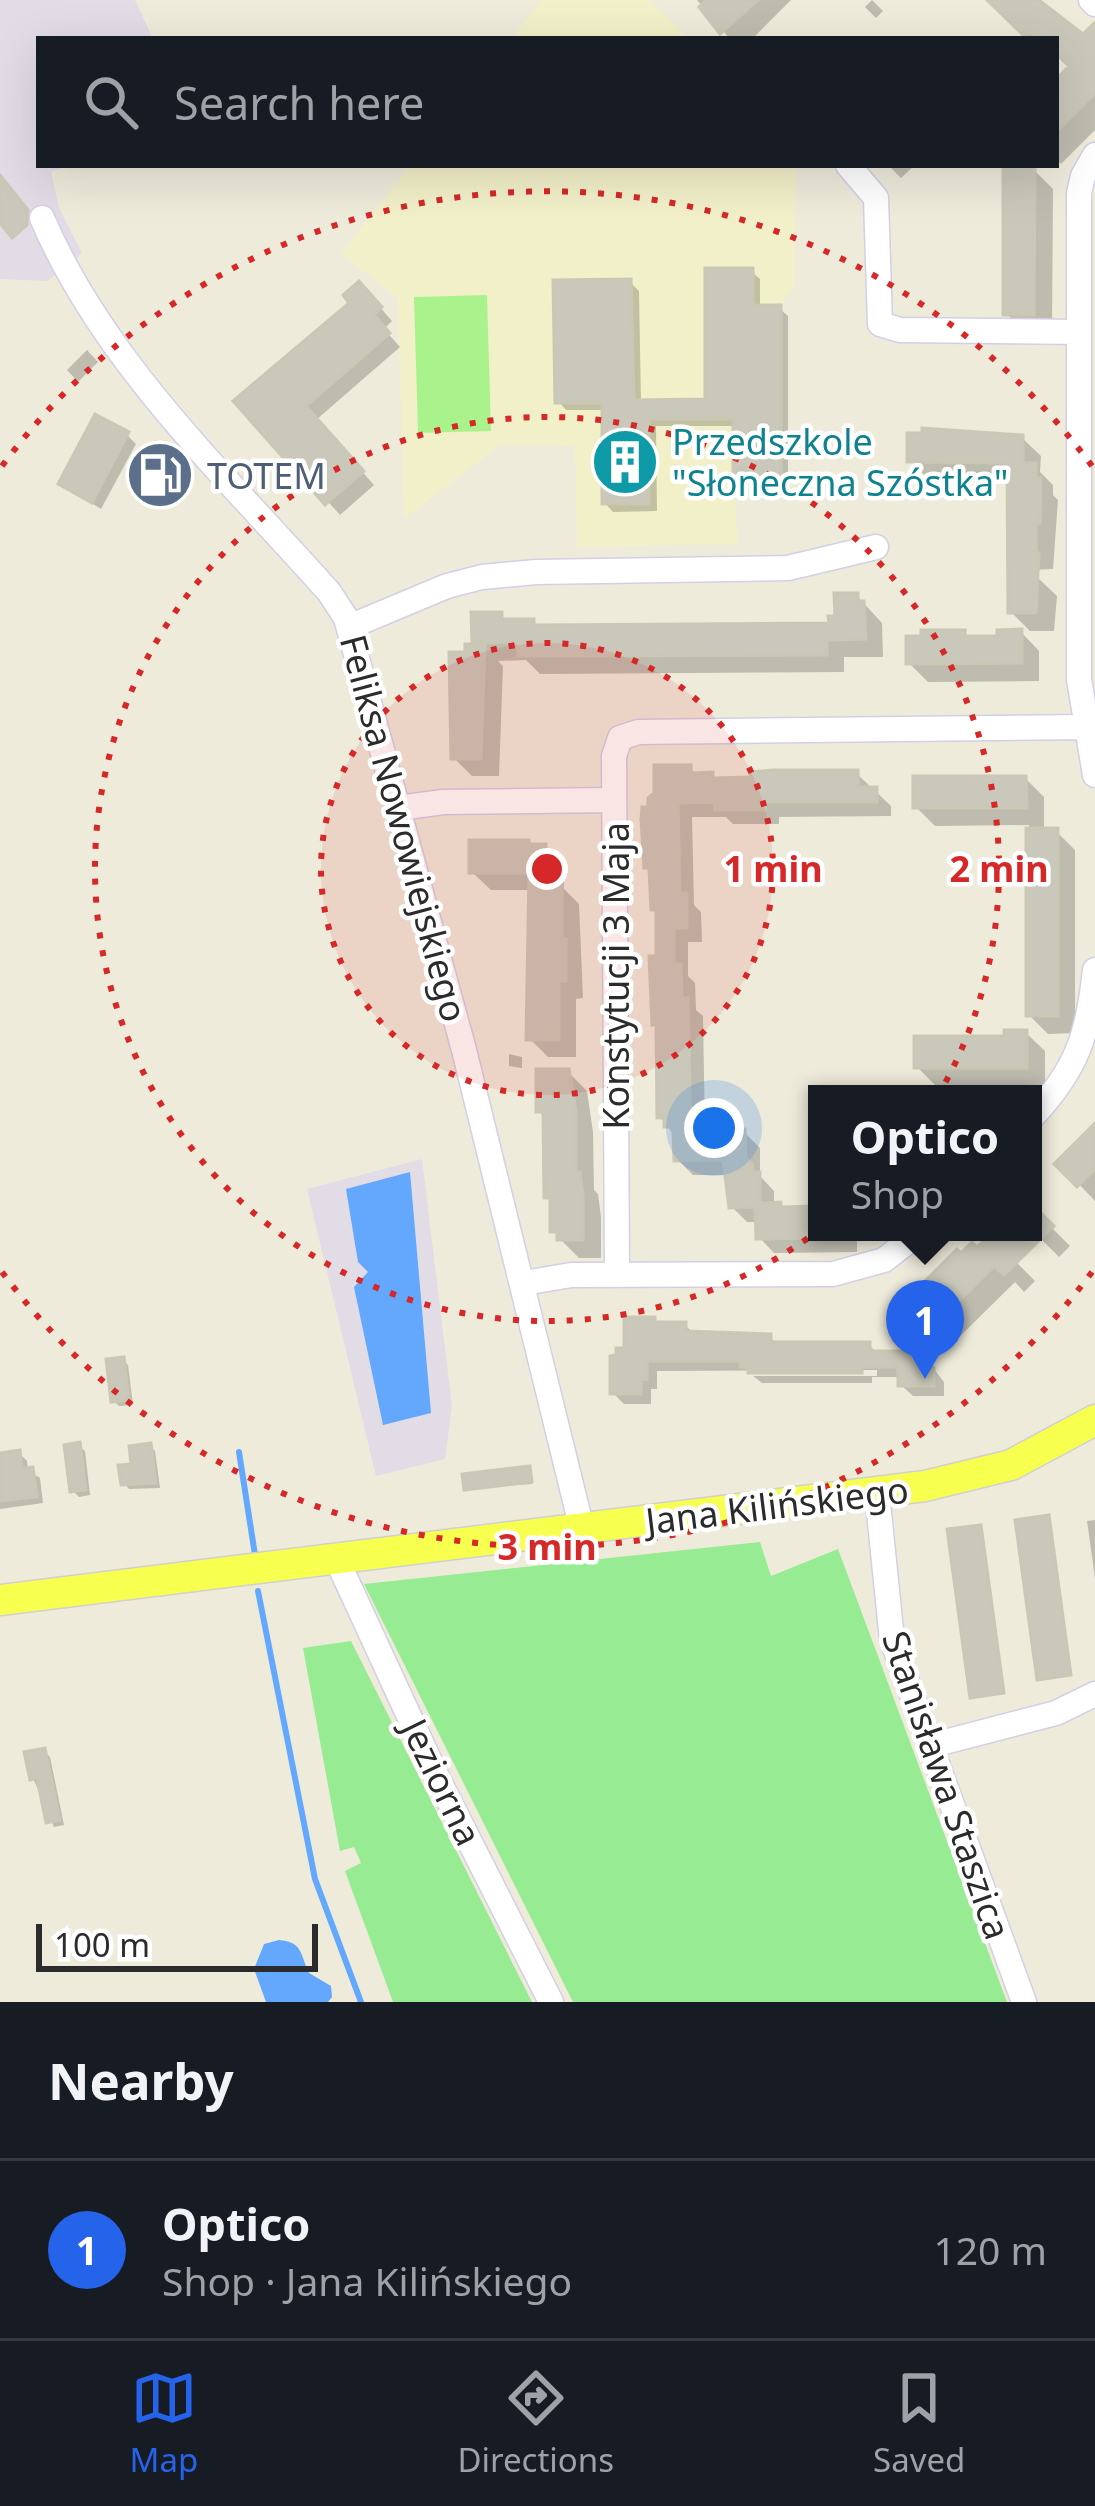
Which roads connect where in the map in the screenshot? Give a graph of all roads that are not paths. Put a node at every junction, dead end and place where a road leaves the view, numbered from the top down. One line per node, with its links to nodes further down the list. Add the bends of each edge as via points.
1 (1095, 155): 4 (street, via 1079,193)
2 (851, 168): 4 (street, via 876,198 880,325)
3 (43, 218): 7 (street, Feliksa Nowowiejskiego, via 123,355 332,595)
4 (1078, 332): 5 (street)
5 (1087, 400): 8 (street, via 1078,667)
6 (876, 547): 7 (street, via 769,570 482,577)
7 (350, 627): 11 (street, Feliksa Nowowiejskiego)
8 (1086, 727): 9 (street); 10 (street, via 631,733 615,749)
9 (1095, 775)
10 (614, 800): 11 (street, Konstytucji 3 Maja); 15 (street, Konstytucji 3 Maja)
11 (399, 808): 16 (street, Feliksa Nowowiejskiego)
12 (1095, 970): 13 (street, via 1078,1057)
13 (1042, 1104)
14 (908, 1241): 15 (street, via 884,1260 833,1274)
15 (617, 1274): 16 (street)
16 (524, 1283): 19 (street, Feliksa Nowowiejskiego)
17 (1095, 1420): 18 (main road, Jana Kilińskiego, via 1011,1465)
18 (877, 1492): 19 (main road, Jana Kilińskiego); 23 (street, Stanisława Staszica, via 889,1626)
19 (582, 1529): 20 (main road, Jana Kilińskiego)
20 (337, 1559): 21 (main road, Jana Kilińskiego); 24 (street, Jeziorna)
21 (0, 1600)
22 (1095, 1694): 23 (street, via 1055,1713)
23 (929, 1746): 25 (street, Stanisława Staszica)
24 (551, 2002)
25 (1024, 2002)

